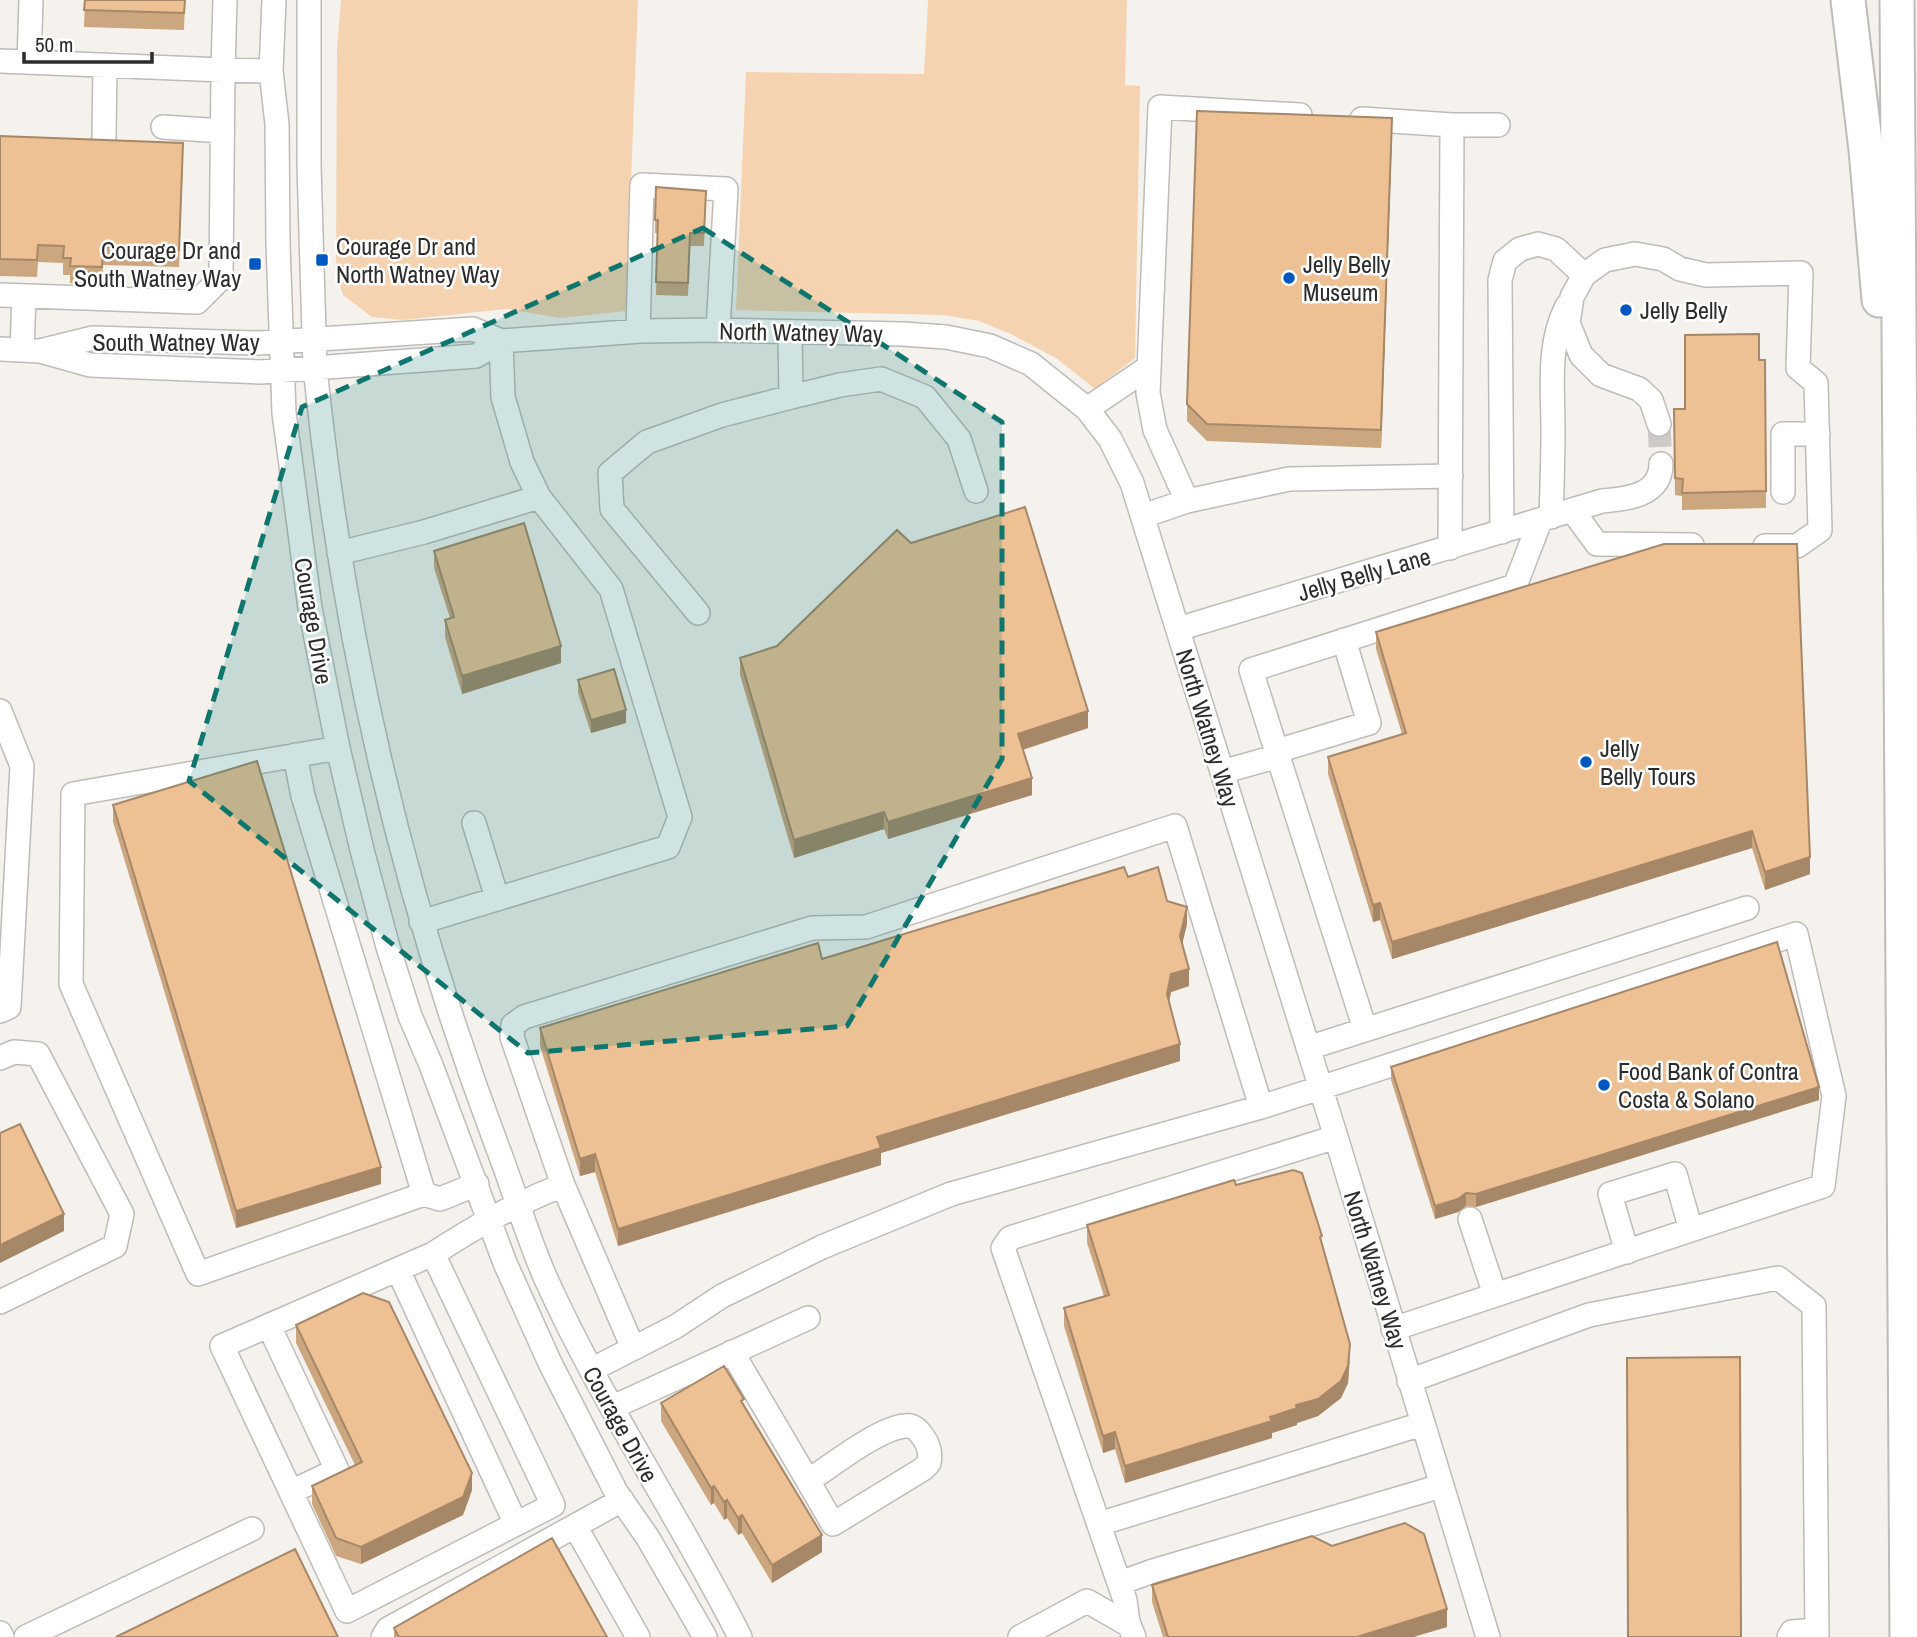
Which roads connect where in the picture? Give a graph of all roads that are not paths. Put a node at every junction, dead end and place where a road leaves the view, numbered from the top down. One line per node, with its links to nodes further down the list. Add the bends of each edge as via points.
1 (31, 0): 8 (street)
2 (225, 0): 10 (street)
3 (274, 0): 11 (street, Courage Drive)
4 (309, 0): 24 (street, Courage Drive)
5 (1848, 0): 43 (highway, via 1876,251 1885,430)
6 (1897, 0): 43 (highway)
7 (0, 61): 8 (street)
8 (29, 62): 9 (street)
9 (104, 65): 10 (street); 16 (street)
10 (223, 70): 11 (street); 15 (street)
11 (271, 71): 26 (street, Courage Drive, via 277,124)
12 (1451, 125): 13 (street); 28 (street, via 1160,107); 36 (street)
13 (1498, 125)
14 (163, 127): 15 (street)
15 (222, 131): 19 (street, via 221,278 197,302)
16 (104, 137)
17 (1584, 275): 20 (street); 34 (street, via 1605,260 1635,254 1706,275 1801,273 1798,368 1816,383); 44 (street, via 1556,249 1538,244 1520,249 1505,261 1500,280)
18 (0, 295): 19 (street)
19 (24, 296): 27 (street)
20 (1572, 297): 33 (street, via 1568,323 1581,355 1601,375 1639,389 1651,400); 42 (street, via 1558,324 1552,352)
21 (718, 330): 22 (street, North Watney Way); 22 (street, via 726,189 642,185); 23 (street, North Watney Way)
22 (638, 331): 25 (street, North Watney Way)
23 (790, 332): 31 (street); 32 (street, North Watney Way, via 946,337 990,345 1031,364)
24 (314, 340): 25 (street, North Watney Way, via 473,329); 26 (street, South Watney Way); 29 (street, Courage Drive)
25 (501, 341): 29 (street, North Watney Way, via 476,356); 39 (street, via 503,397 522,462)
26 (282, 342): 27 (street, South Watney Way, via 93,338); 30 (street, Courage Drive)
27 (21, 350): 30 (street, South Watney Way, via 90,365)
28 (1149, 367): 32 (street); 40 (street, via 1155,430)
29 (315, 368): 30 (street, North Watney Way); 48 (street, Courage Drive)
30 (282, 370): 53 (street, Courage Drive, via 293,496)
31 (792, 397): 37 (street, via 881,379 925,397 958,439); 49 (street, via 722,415 647,442 610,473 612,509)
32 (1087, 409): 41 (street, North Watney Way, via 1110,439)
33 (1659, 424)
34 (1818, 434): 38 (street, via 1783,434); 46 (street, via 1820,530 1797,546)
35 (1661, 464): 42 (street, Jelly Belly Lane, via 1657,482 1645,493)
36 (1451, 476): 40 (street, via 1289,479); 47 (street)
37 (976, 491)
38 (1783, 492)
39 (539, 497): 48 (street); 58 (street, via 611,589 680,817 668,847)
40 (1187, 501): 41 (street)
41 (1143, 516): 50 (street, North Watney Way)
42 (1554, 516): 44 (street, Jelly Belly Lane); 45 (street, via 1597,544); 51 (street, via 1515,586)
43 (1902, 523): 108 (highway)
44 (1502, 532): 47 (street, Jelly Belly Lane)
45 (1717, 545)
46 (1744, 545)
47 (1450, 548): 50 (street, Jelly Belly Lane)
48 (339, 553): 60 (street, Courage Drive, via 371,728)
49 (698, 613)
50 (1178, 629): 56 (street, North Watney Way)
51 (1343, 640): 54 (street, via 1369,723); 54 (street, via 1251,670)
52 (0, 711): 61 (street, via 22,766 9,1007)
53 (338, 748): 55 (street); 68 (street, Courage Drive, via 410,1016)
54 (1277, 754): 56 (street); 62 (street)
55 (295, 755): 70 (street, via 303,796); 70 (street, via 73,794 71,984 198,1275)
56 (1222, 772): 63 (street, North Watney Way)
57 (474, 824): 58 (street)
58 (497, 898): 60 (street)
59 (1747, 908): 62 (street)
60 (421, 922): 71 (street, Courage Drive)
61 (0, 1011)
62 (1365, 1029): 63 (street)
63 (1308, 1048): 65 (street, North Watney Way)
64 (0, 1058): 79 (street, via 14,1052 38,1054 122,1214 115,1246)
65 (1320, 1088): 66 (street); 67 (street, North Watney Way); 74 (street, via 1796,934 1834,1096 1823,1186)
66 (1261, 1107): 69 (street, via 1175,826 866,927 812,928 524,1017 513,1025 512,1037); 83 (street, via 951,1194 800,1258 722,1296)
67 (1336, 1137): 82 (street, North Watney Way); 94 (street, via 1010,1238 1003,1248)
68 (477, 1184): 70 (street, via 440,1199); 72 (street, Courage Drive)
69 (562, 1185): 71 (street); 83 (street)
70 (424, 1194)
71 (517, 1203): 72 (street); 85 (street, Courage Drive, via 545,1275)
72 (488, 1218): 76 (street); 92 (street, Courage Drive, via 550,1363)
73 (1471, 1219): 78 (street)
74 (1691, 1230): 75 (street); 75 (street, via 1675,1174 1611,1194)
75 (1627, 1252): 78 (street)
76 (433, 1254): 77 (street); 93 (street, via 553,1504)
77 (398, 1270): 81 (street); 93 (street)
78 (1496, 1295): 82 (street)
79 (0, 1302)
80 (808, 1318): 84 (street)
81 (269, 1326): 91 (street, via 337,1470); 91 (street, via 222,1346)
82 (1394, 1329): 86 (street, North Watney Way)
83 (634, 1348): 85 (street)
84 (732, 1352): 87 (street); 89 (street)
85 (591, 1370): 87 (street, Courage Drive)
86 (1409, 1381): 88 (street, North Watney Way); 99 (street, via 1588,1315 1778,1278 1814,1306)
87 (613, 1407): 104 (street, Courage Drive)
88 (1422, 1424): 90 (street, North Watney Way); 94 (street)
89 (808, 1481): 89 (street, via 833,1524 923,1469 929,1463 929,1447 916,1428 896,1428)
90 (1441, 1486): 97 (street); 106 (street, North Watney Way)
91 (291, 1492): 93 (street, via 347,1611)
92 (622, 1500): 95 (street); 103 (street, Courage Drive)
93 (516, 1524)
94 (1099, 1524): 97 (street)
95 (575, 1526): 101 (street, via 388,1629); 102 (street)
96 (252, 1529): 100 (street)
97 (1120, 1583): 98 (street)
98 (1131, 1631): 105 (street, via 1087,1601)
99 (1817, 1634): 107 (street, via 1792,1632)
100 (26, 1637)
101 (383, 1637)
102 (638, 1637)
103 (705, 1637)
104 (740, 1637)
105 (1020, 1637)
106 (1488, 1637)
107 (1788, 1637)
108 (1908, 1637)

